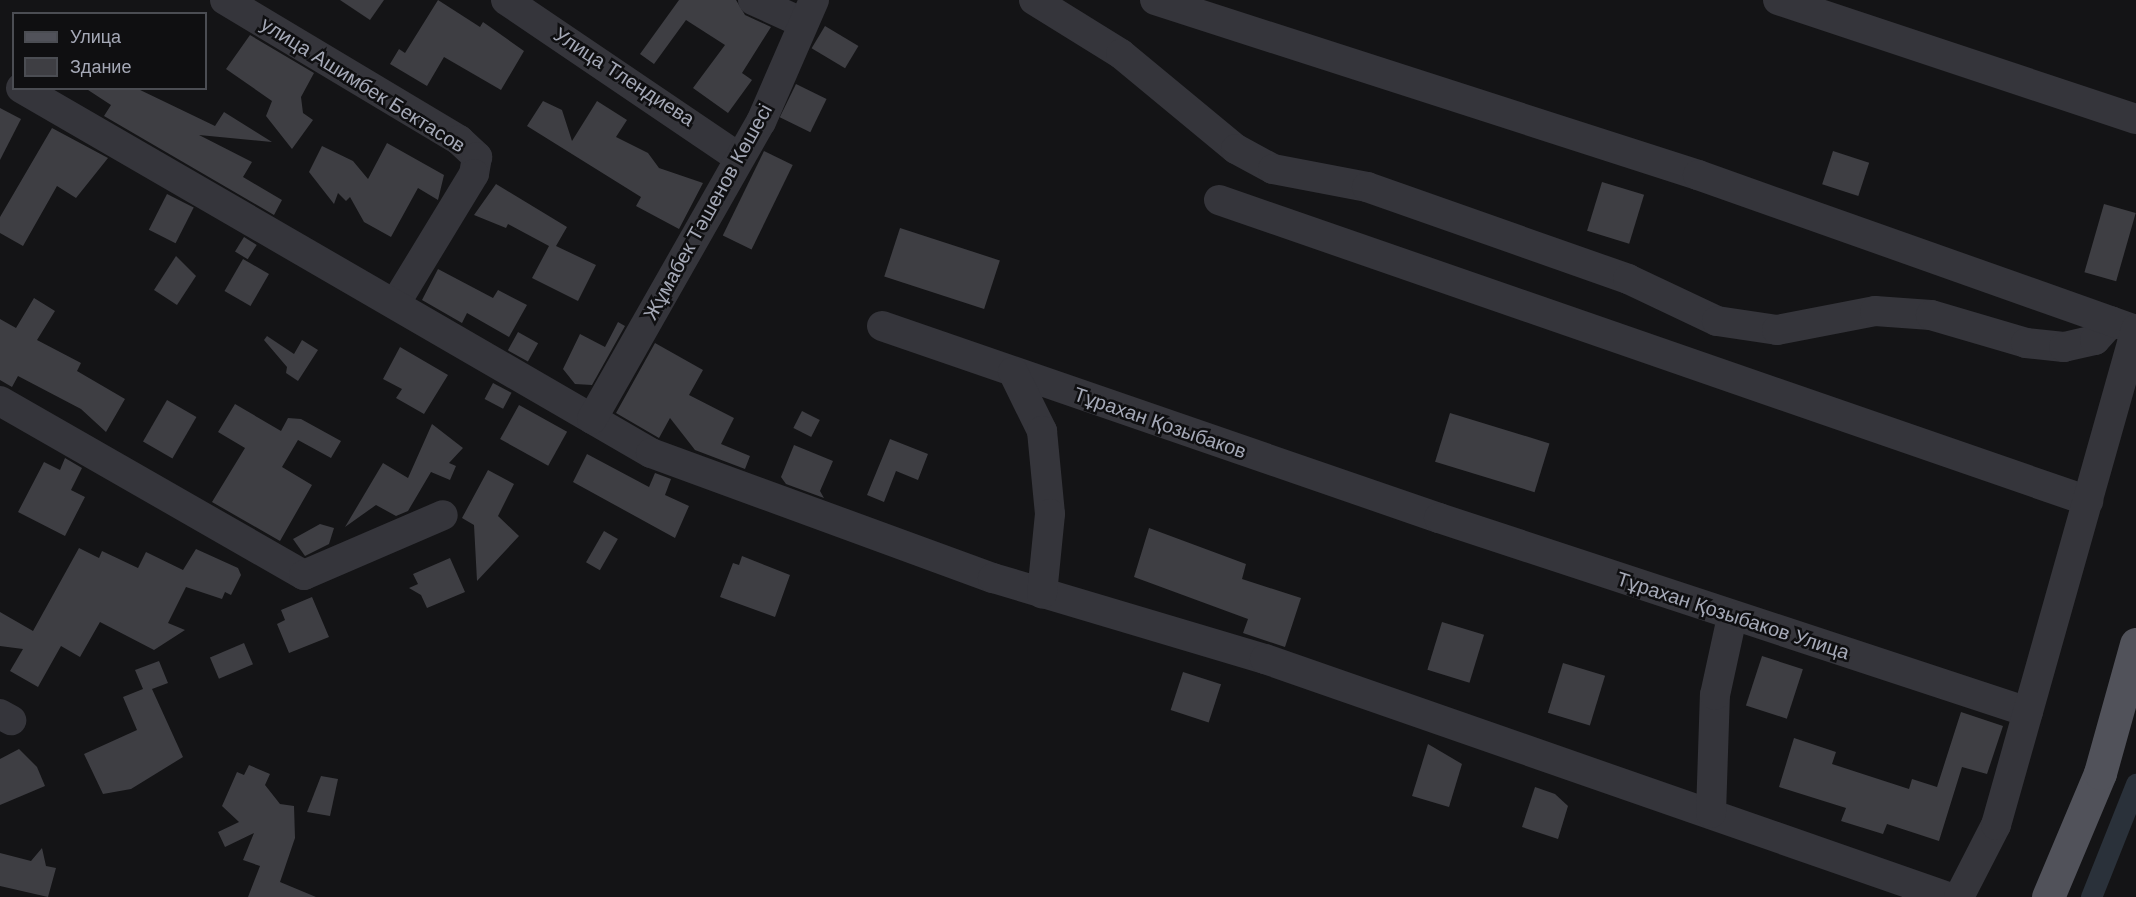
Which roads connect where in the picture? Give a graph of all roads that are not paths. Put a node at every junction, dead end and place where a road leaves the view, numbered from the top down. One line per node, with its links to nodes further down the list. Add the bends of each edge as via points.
1 (225, 0): 12 (street, улица Ашимбек Бектасов, via 459,140 477,156 474,174)
2 (506, 0): 10 (street, Улица Тлендиева)
3 (753, 0): 7 (street)
4 (1034, 0): 14 (street, via 1121,54 1236,149 1273,169 1367,187 1628,279 1717,321 1777,330 1875,311 1930,315 2026,343 2064,347)
5 (1155, 0): 14 (street, via 1698,175)
6 (1778, 0): 9 (street)
7 (808, 12): 10 (street, Жұмабек Тәшенов Көшесі, via 761,122)
8 (24, 90): 12 (street)
9 (2136, 119)
10 (738, 157): 17 (street, Жұмабек Тәшенов Көшесі)
11 (1219, 200): 18 (street)
12 (395, 304): 17 (street)
13 (882, 326): 15 (street, Тұрахан Қозыбаков)
14 (2128, 327): 18 (street)
15 (1013, 372): 20 (street, Тұрахан Қозыбаков); 21 (street, via 1042,431 1050,514)
16 (0, 401): 19 (street, via 304,575)
17 (592, 419): 21 (street, via 651,453 740,489)
18 (2088, 501): 24 (street)
19 (443, 515)
20 (1439, 518): 22 (street, Тұрахан Қозыбаков Улица)
21 (1042, 594): 25 (street, via 1265,659)
22 (1732, 617): 24 (street, Тұрахан Қозыбаков Улица); 25 (street, via 1714,695)
23 (2136, 644): 28 (main road, via 2100,773)
24 (2028, 712): 27 (street, via 1996,825)
25 (1711, 813): 26 (street)
26 (1948, 897)
27 (1959, 897)
28 (2048, 897)

